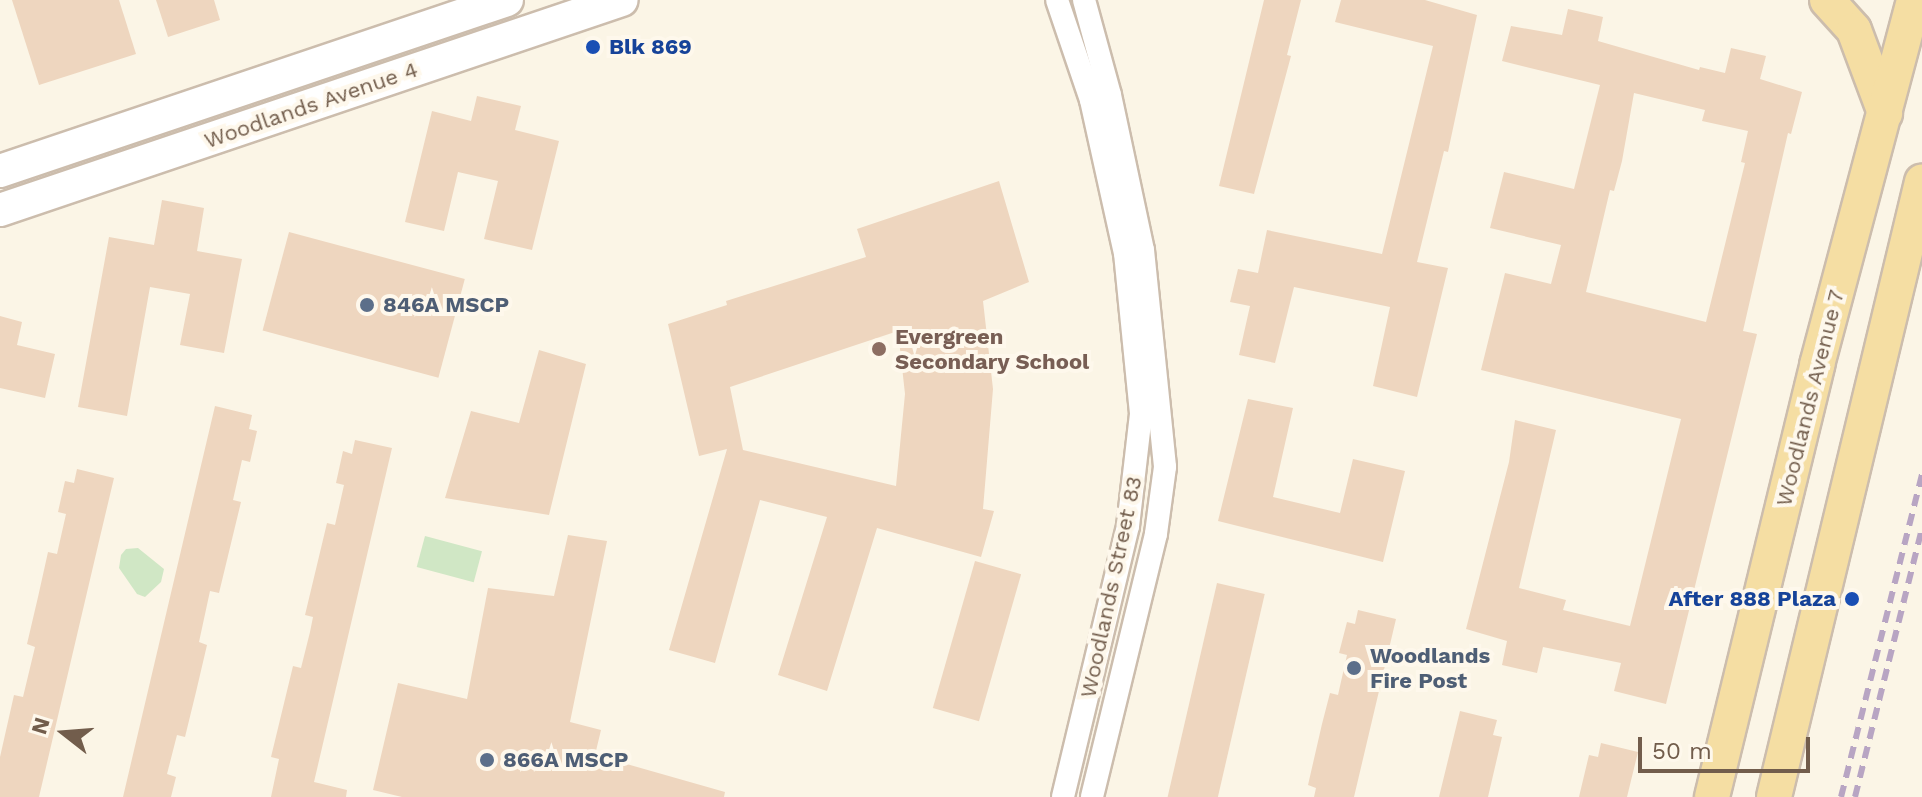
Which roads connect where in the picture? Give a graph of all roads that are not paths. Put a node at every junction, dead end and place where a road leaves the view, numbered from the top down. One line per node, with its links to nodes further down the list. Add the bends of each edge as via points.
1 (507, 0): 8 (main road, Woodlands Avenue 4)
2 (622, 0): 10 (main road, Woodlands Avenue 4)
3 (1057, 0): 11 (street, Woodlands Street 83, via 1091,100 1125,253 1141,414 1128,526)
4 (1084, 0): 12 (street, Woodlands Street 83, via 1143,250 1165,467 1156,534)
5 (1827, 0): 7 (main road, via 1854,30)
6 (1914, 0): 7 (main road, Woodlands Avenue 7)
7 (1885, 113): 13 (main road, Woodlands Avenue 7, via 1817,365)
8 (0, 171)
9 (1922, 182): 14 (main road)
10 (0, 210)
11 (1063, 797)
12 (1092, 797)
13 (1712, 797)
14 (1774, 797)

